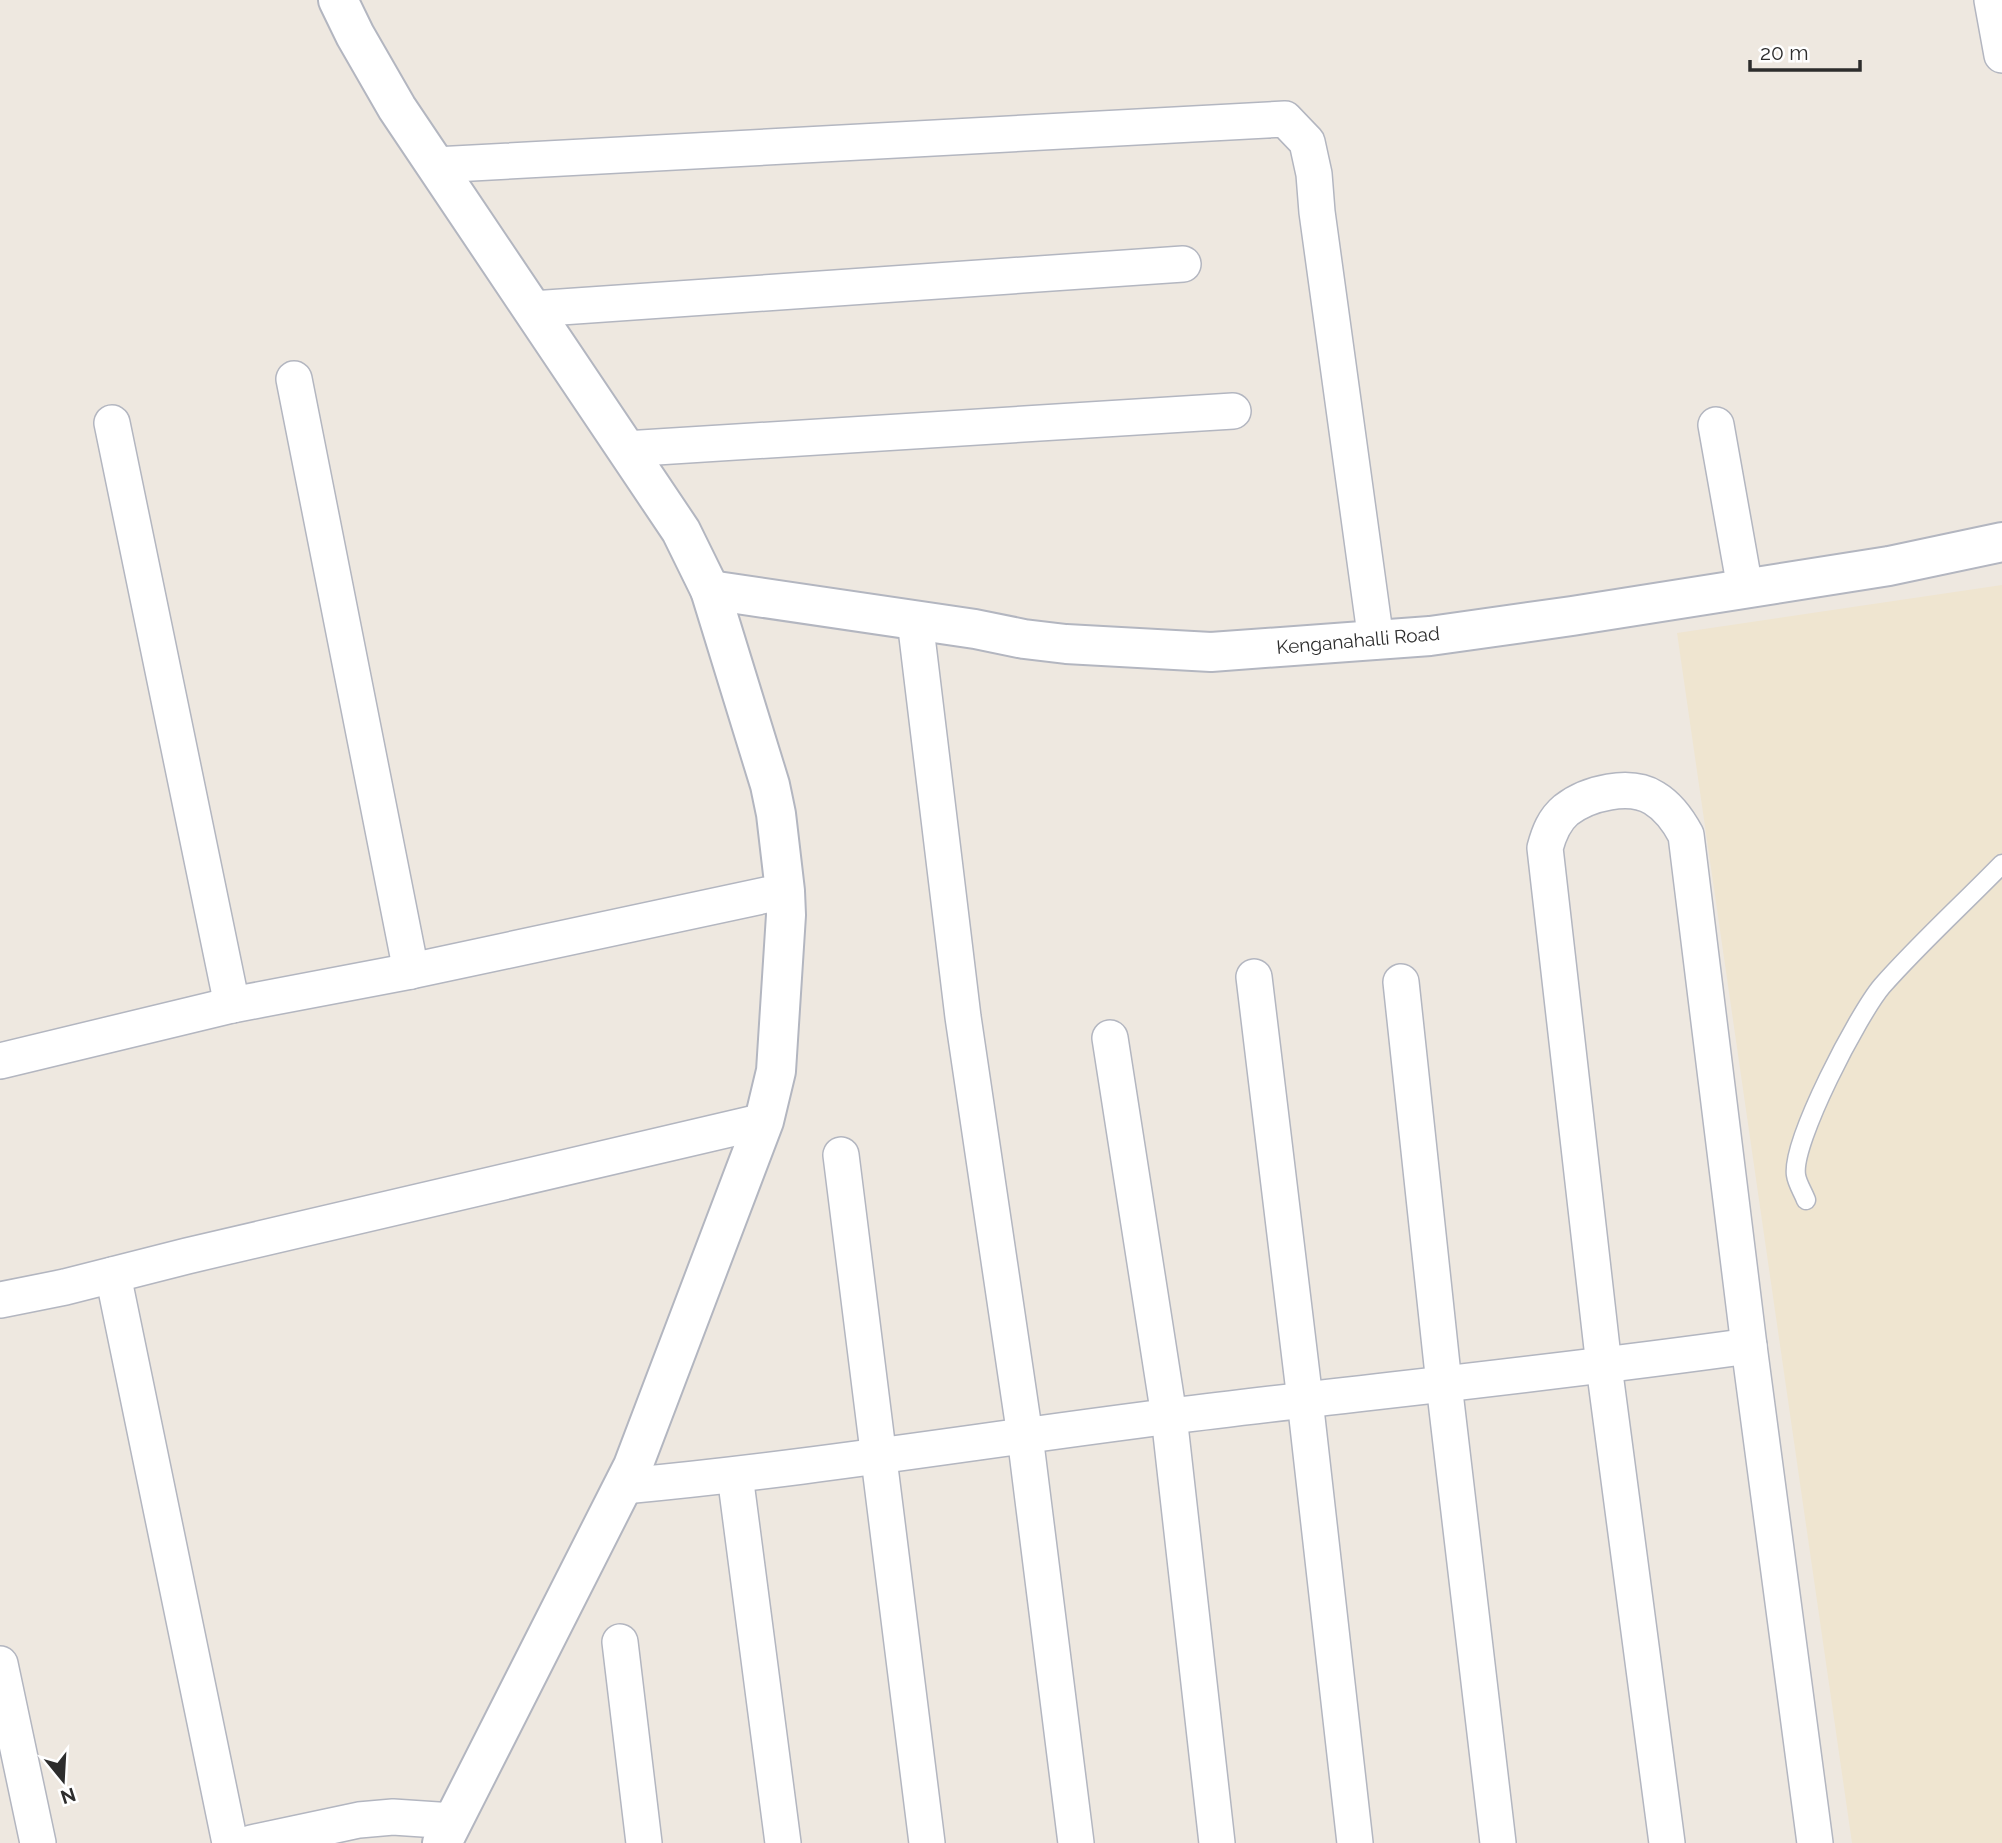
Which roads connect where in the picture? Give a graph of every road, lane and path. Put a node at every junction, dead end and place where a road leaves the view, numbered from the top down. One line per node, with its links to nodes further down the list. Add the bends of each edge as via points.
1 (338, 0): 4 (street, via 370,64)
2 (1992, 0): 3 (street)
3 (2002, 55)
4 (435, 165): 6 (street); 16 (street, via 1285,119 1307,142 1314,174)
5 (1183, 264): 6 (street)
6 (532, 309): 11 (street)
7 (294, 379): 19 (street)
8 (1233, 411): 11 (street)
9 (112, 423): 22 (street)
10 (1716, 425): 13 (street)
11 (625, 449): 14 (street, via 681,531)
12 (2002, 542): 13 (street, Kenganahalli Road, via 1889,566)
13 (1745, 588): 16 (street, Kenganahalli Road, via 1430,636)
14 (710, 590): 15 (street, Kenganahalli Road); 18 (street, via 770,785)
15 (915, 620): 16 (street, Kenganahalli Road, via 1066,644 1211,652); 35 (street, via 963,1017)
16 (1376, 640)
17 (2002, 864): 27 (lane, via 1880,988 1856,1025 1811,1113 1799,1150 1796,1175)
18 (785, 891): 19 (street); 25 (street, via 776,1071)
19 (411, 971): 22 (street)
20 (1254, 977): 33 (street)
21 (1401, 982): 32 (street)
22 (232, 1004): 24 (street)
23 (1110, 1038): 34 (street)
24 (0, 1061)
25 (764, 1121): 28 (street); 38 (street)
26 (841, 1155): 36 (street)
27 (1806, 1200)
28 (113, 1275): 29 (street); 43 (street)
29 (0, 1300)
30 (1749, 1346): 31 (street); 31 (street, via 1686,835 1654,797 1603,793 1567,810 1549,832 1545,848); 53 (street)
31 (1604, 1366): 32 (street); 52 (street)
32 (1444, 1384): 33 (street); 51 (street)
33 (1305, 1400): 34 (street); 50 (street)
34 (1169, 1416): 35 (street); 49 (street)
35 (1025, 1436): 36 (street); 48 (street)
36 (878, 1456): 37 (street); 47 (street)
37 (735, 1475): 38 (street); 46 (street)
38 (624, 1486): 41 (street)
39 (620, 1642): 45 (street)
40 (0, 1664): 42 (street)
41 (448, 1832): 44 (street, via 393,1817)
42 (38, 1843)
43 (230, 1843)
44 (251, 1843)
45 (644, 1843)
46 (783, 1843)
47 (927, 1843)
48 (1076, 1843)
49 (1217, 1843)
50 (1355, 1843)
51 (1498, 1843)
52 (1667, 1843)
53 (1815, 1843)

